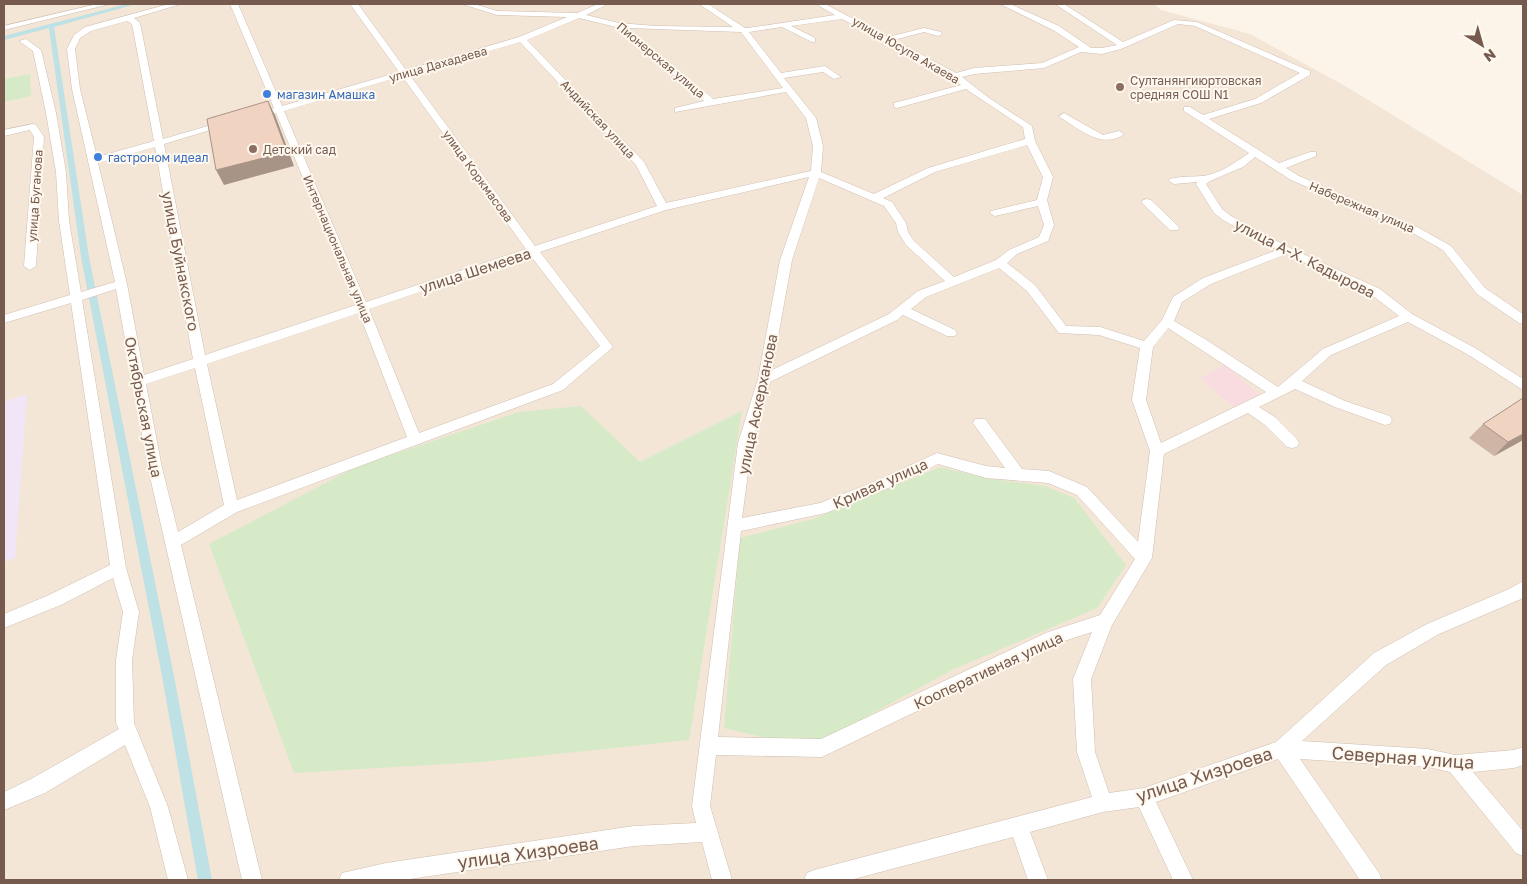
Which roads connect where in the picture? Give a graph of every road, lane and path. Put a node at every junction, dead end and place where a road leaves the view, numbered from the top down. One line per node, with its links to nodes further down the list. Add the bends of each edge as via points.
1 (106, 4): 16 (street, via 56,12)
2 (177, 4): 13 (street, Октябрьская улица)
3 (234, 4): 34 (street, Интернациональная улица)
4 (354, 4): 25 (street, улица Коркмасова)
5 (466, 4): 11 (street, via 497,13)
6 (703, 4): 17 (street, улица Аскерханова)
7 (820, 4): 12 (street, улица Юсупа Акаева)
8 (1004, 4): 24 (street, via 1056,28)
9 (1059, 4): 23 (street)
10 (600, 6): 11 (street, улица Дахадаева); 14 (street, Пионерская улица)
11 (578, 15): 14 (street); 19 (street, улица Дахадаева)
12 (844, 16): 15 (street); 21 (street, улица Юсупа Акаева)
13 (127, 17): 43 (street, улица Буйнакского, via 136,23); 46 (street, Октябрьская улица, via 88,30 76,37 71,49 76,88)
14 (619, 25): 17 (street); 31 (street, Пионерская улица)
15 (783, 25): 17 (street); 20 (street)
16 (4, 28)
17 (743, 30): 26 (street, улица Аскерханова)
18 (938, 34): 21 (street, via 924,30)
19 (522, 40): 25 (street, улица Дахадаева); 54 (street, Андийская улица, via 640,164)
20 (812, 40)
21 (886, 40): 27 (street, улица Юсупа Акаева)
22 (22, 41): 63 (street, via 37,50 41,66 61,172 64,221)
23 (1123, 45): 24 (street, via 1102,51); 38 (street, via 1177,22 1197,24 1307,72 1258,101)
24 (1088, 49): 27 (street, via 1069,53 1044,65 974,71)
25 (404, 75): 34 (street, улица Дахадаева); 58 (street, улица Коркмасова)
26 (779, 76): 28 (street, via 825,69); 30 (street, улица Аскерханова)
27 (955, 76): 29 (street, улица Юсупа Акаева)
28 (837, 77)
29 (968, 86): 32 (street); 42 (street, улица Юсупа Акаева, via 1027,126)
30 (790, 89): 31 (street, Пионерская улица); 48 (street, улица Аскерханова, via 811,118 818,146)
31 (711, 102): 35 (street)
32 (897, 106)
33 (1187, 109): 38 (street, Набережная улица)
34 (278, 110): 37 (street, улица Дахадаева); 64 (street, Интернациональная улица)
35 (678, 110)
36 (1064, 116): 41 (street, via 1102,138)
37 (251, 117)
38 (1203, 118): 44 (street, Набережная улица)
39 (232, 122): 43 (street)
40 (4, 133): 60 (street, улица Буганова, via 33,127 39,137)
41 (1119, 134)
42 (1030, 141): 51 (street, via 938,166); 52 (street, улица Юсупа Акаева, via 1048,177)
43 (159, 142): 46 (street); 72 (street, улица Буйнакского)
44 (1254, 153): 47 (street, Набережная улица); 49 (street, via 1239,165)
45 (1313, 154): 47 (street)
46 (94, 161): 62 (street, Октябрьская улица)
47 (1278, 168): 68 (street, Набережная улица, via 1415,230 1447,248 1481,290)
48 (816, 173): 51 (street); 54 (street, улица Шемеева); 73 (street, улица Аскерханова, via 786,260)
49 (1206, 179): 50 (street); 57 (street, улица А-Х. Кадырова, via 1201,184 1218,211)
50 (1174, 181)
51 (875, 198): 61 (street, via 888,204 910,243)
52 (1043, 202): 55 (street); 59 (street, улица Юсупа Акаева, via 1049,225 1044,239 1013,252)
53 (1147, 202): 56 (street)
54 (663, 207): 58 (street, улица Шемеева)
55 (995, 213)
56 (1174, 228)
57 (1286, 250): 66 (street, улица А-Х. Кадырова, via 1376,292); 69 (street, via 1207,281 1178,300)
58 (533, 251): 64 (street, улица Шемеева); 81 (street, улица Коркмасова, via 606,347 558,387)
59 (1000, 263): 61 (street, улица Юсупа Акаева); 71 (street, via 1031,288 1063,330 1100,331)
60 (30, 266)
61 (953, 282): 65 (street, улица Юсупа Акаева, via 922,294)
62 (121, 284): 63 (street); 74 (street, Октябрьская улица)
63 (76, 298): 67 (street); 89 (street)
64 (363, 308): 72 (street, улица Шемеева); 81 (street, Интернациональная улица)
65 (901, 309): 70 (street); 73 (street, улица Юсупа Акаева, via 893,317)
66 (1408, 317): 75 (street, via 1327,352); 76 (street, улица А-Х. Кадырова, via 1472,351)
67 (4, 319)
68 (1523, 320)
69 (1167, 322): 71 (street); 77 (street)
70 (950, 333)
71 (1147, 346): 83 (street, via 1139,400)
72 (200, 361): 74 (street, улица Шемеева); 85 (street, улица Буйнакского)
73 (764, 379): 86 (street, улица Аскерханова, via 745,442)
74 (138, 382): 87 (street, Октябрьская улица)
75 (1294, 383): 77 (street); 79 (street)
76 (1523, 385)
77 (1277, 393): 78 (street)
78 (1249, 407): 82 (street, via 1270,421); 83 (street)
79 (1385, 420)
80 (980, 423): 84 (street)
81 (415, 440): 85 (street)
82 (1292, 443)
83 (1157, 451): 88 (street)
84 (1018, 475): 86 (street, Кривая улица, via 986,472 937,458 821,509); 88 (street, Кривая улица, via 1049,477 1082,491)
85 (232, 508): 87 (street)
86 (734, 526): 94 (street, улица Аскерханова)
87 (173, 542): 105 (street, Октябрьская улица)
88 (1144, 558): 92 (street)
89 (118, 568): 91 (street); 93 (street, via 131,612 124,660 124,723)
90 (1523, 588): 95 (street, улица Хизроева, via 1433,629 1380,658)
91 (4, 621)
92 (1105, 621): 94 (street, Кооперативная улица, via 1054,637 822,748); 100 (street, via 1082,679 1086,752)
93 (129, 733): 99 (street, via 38,786); 104 (street, via 159,806)
94 (709, 746): 102 (street, улица Аскерханова, via 701,806)
95 (1282, 749): 97 (street, Северная улица, via 1428,758); 98 (street, улица Хизроева); 111 (street)
96 (1523, 756): 97 (street, Северная улица)
97 (1455, 764): 103 (street)
98 (1144, 797): 100 (street, улица Хизроева); 110 (street)
99 (4, 801)
100 (1103, 803): 101 (street, улица Хизроева)
101 (1019, 827): 108 (street, улица Хизроева); 109 (street)
102 (708, 832): 106 (street, улица Хизроева, via 634,836); 107 (street, улица Аскерханова)
103 (1523, 846)
104 (178, 880)
105 (252, 880)
106 (349, 880)
107 (722, 880)
108 (814, 880)
109 (1038, 880)
110 (1183, 880)
111 (1372, 880)

